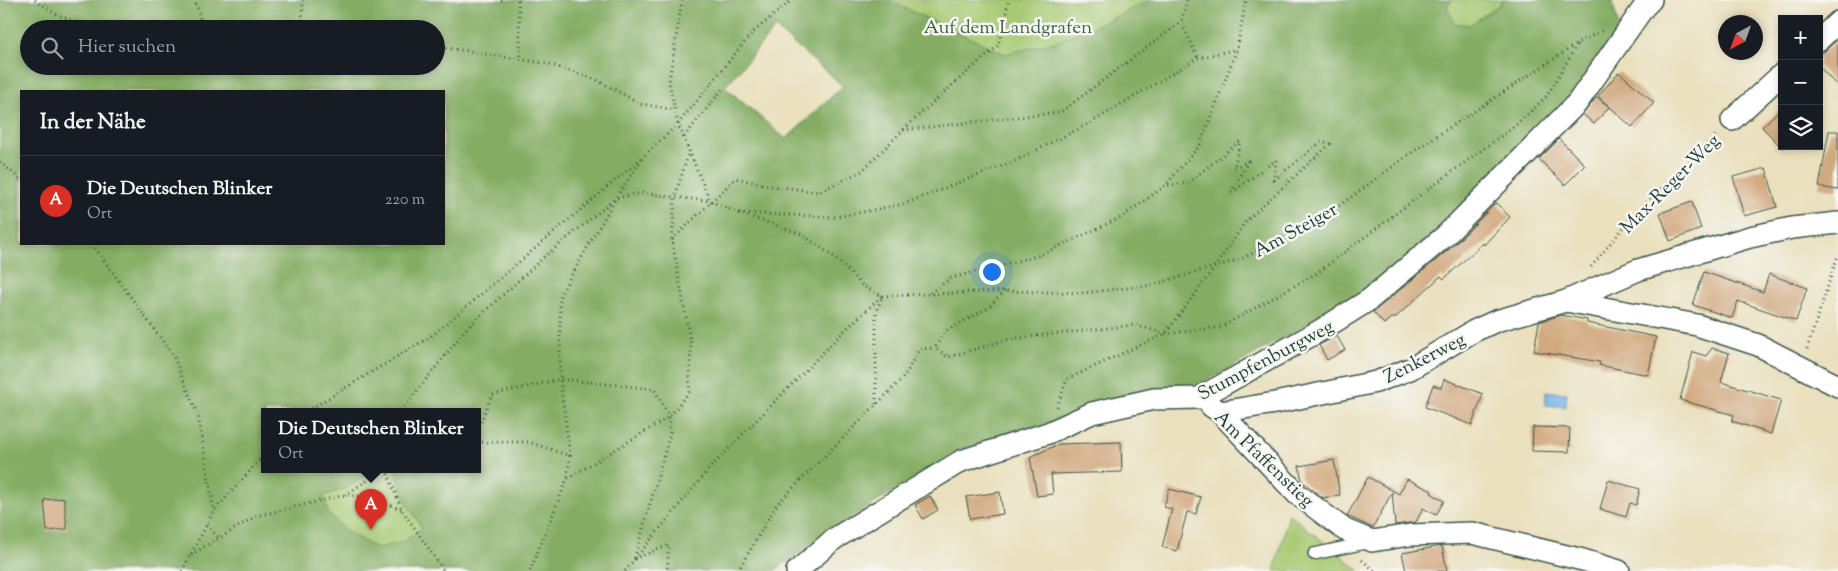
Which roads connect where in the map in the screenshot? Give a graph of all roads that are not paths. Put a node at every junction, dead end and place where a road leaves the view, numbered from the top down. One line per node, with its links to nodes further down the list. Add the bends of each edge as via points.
1 (1648, 4): 9 (street, Stumpfenburgweg, via 1577,103 1446,236 1369,300)
2 (1838, 22): 3 (street)
3 (1823, 36)
4 (1778, 78): 5 (street, Max-Reger-Weg)
5 (1732, 120)
6 (1838, 223): 7 (street, Zenkerweg, via 1792,228 1741,240 1638,270)
7 (1566, 301): 8 (street, Zenkerweg, via 1697,325 1758,345); 10 (street, Zenkerweg, via 1496,321 1410,369 1376,382)
8 (1838, 386)
9 (1198, 398): 10 (street, Am Pfaffenstieg); 13 (street, Stumpfenburgweg, via 1154,399 1092,413 1048,433 961,461 834,539)
10 (1220, 412): 11 (street, Am Pfaffenstieg, via 1297,494 1345,530)
11 (1372, 542): 12 (lane); 14 (street, via 1410,535 1472,533)
12 (1314, 554)
13 (797, 571)
14 (1619, 571)

